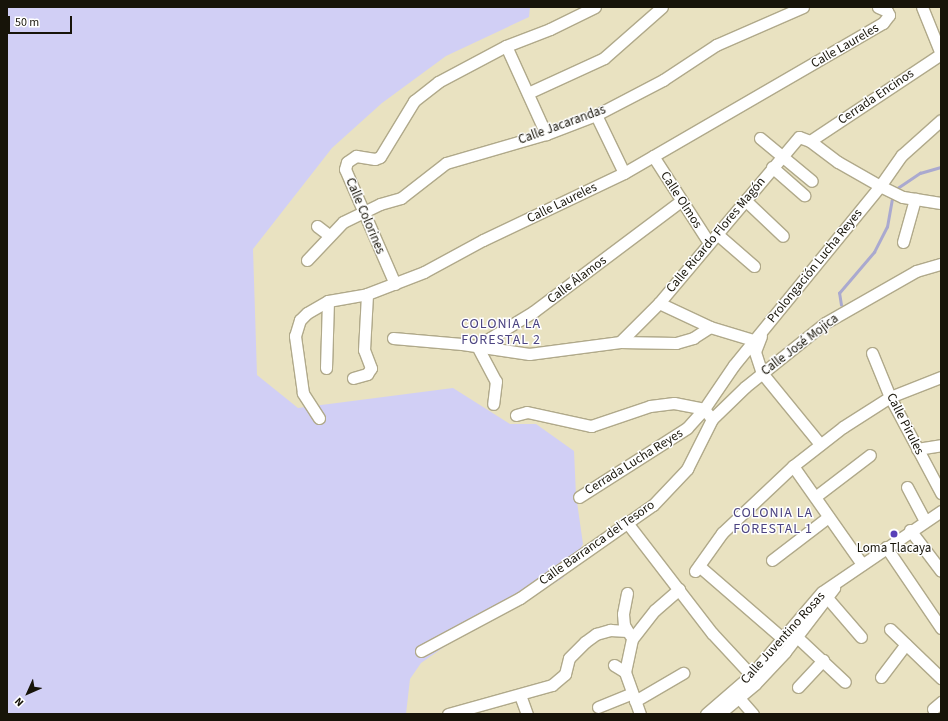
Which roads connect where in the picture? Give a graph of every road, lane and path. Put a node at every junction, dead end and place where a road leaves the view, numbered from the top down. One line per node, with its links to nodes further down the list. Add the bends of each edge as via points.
1 (596, 7): 6 (street, Calle Colorines)
2 (662, 7): 8 (street, via 604,58)
3 (803, 7): 9 (street, Calle Jacarandas, via 716,45 663,80)
4 (878, 7): 14 (street, Calle Laureles, via 887,11 889,15 883,23)
5 (922, 7): 7 (street)
6 (506, 46): 8 (street); 25 (street, Calle Colorines, via 438,82 420,96 380,157 350,158 345,169)
7 (941, 54): 13 (street, Cerrada Encinos)
8 (528, 93): 11 (street)
9 (596, 115): 11 (street, Calle Jacarandas); 17 (street)
10 (941, 120): 19 (street, Prolongación Lucha Reyes, via 902,156)
11 (546, 134): 25 (street, Calle Jacarandas, via 446,163 408,194 380,204)
12 (760, 138): 15 (street)
13 (810, 141): 15 (street, Calle Ricardo Flores Magón, via 799,137); 19 (street, via 838,162)
14 (653, 156): 17 (street, Calle Laureles); 23 (street, Calle Olmos)
15 (781, 156): 16 (street, Calle Ricardo Flores Magón); 18 (street)
16 (772, 167): 20 (street); 22 (street, Calle Ricardo Flores Magón)
17 (624, 173): 35 (street, Calle Laureles)
18 (812, 181)
19 (880, 186): 21 (street, via 903,197); 40 (street, Prolongación Lucha Reyes)
20 (804, 195)
21 (915, 199): 24 (street); 30 (street)
22 (745, 200): 27 (street, Calle Ricardo Flores Magón); 29 (street)
23 (682, 201): 31 (street, Calle Olmos); 44 (street, Calle Álamos, via 534,312)
24 (941, 204)
25 (363, 214): 28 (street, Calle Jacarandas, via 343,222); 35 (street, Calle Colorines)
26 (317, 226): 28 (street)
27 (717, 234): 31 (street, Calle Ricardo Flores Magón); 34 (street)
28 (329, 235): 32 (street, Calle Jacarandas)
29 (783, 236)
30 (903, 242)
31 (709, 243): 38 (street, Calle Ricardo Flores Magón)
32 (307, 260)
33 (941, 264): 47 (street, Calle José Mojica, via 916,271 825,323)
34 (754, 266)
35 (395, 284): 36 (street, Calle Laureles)
36 (367, 294): 37 (street, Calle Laureles); 49 (street, via 364,350 370,372)
37 (328, 301): 46 (street); 54 (street, Calle Laureles, via 300,320 295,336 302,393)
38 (660, 303): 39 (street); 43 (street, Calle Ricardo Flores Magón)
39 (710, 327): 42 (street); 43 (street, via 693,338 676,344)
40 (763, 329): 42 (street, Prolongación Lucha Reyes); 47 (street, via 755,352)
41 (394, 338): 44 (street)
42 (753, 340): 52 (street, Prolongación Lucha Reyes)
43 (620, 342): 44 (street, via 529,354)
44 (477, 346): 51 (street, via 496,381)
45 (872, 353): 50 (street, Calle Pirules)
46 (326, 368)
47 (762, 373): 55 (street, Calle José Mojica); 56 (street)
48 (941, 377): 50 (street)
49 (353, 378)
50 (890, 397): 56 (street); 58 (street, Calle Pirules)
51 (493, 404)
52 (704, 410): 53 (street, via 674,403 650,406 591,426 527,412); 55 (street); 63 (street, Cerrada Lucha Reyes, via 687,428)
53 (516, 415)
54 (319, 418)
55 (712, 419): 68 (street, Calle Barranca del Tesoro, via 687,469 653,505)
56 (820, 444): 60 (street)
57 (941, 445): 58 (street)
58 (917, 449): 62 (street, Calle Pirules)
59 (870, 455): 64 (street)
60 (792, 466): 64 (street); 81 (street, via 722,533 697,569)
61 (907, 487): 67 (street)
62 (941, 493)
63 (579, 497)
64 (815, 497): 66 (street)
65 (941, 511): 67 (street, Calle Juventino Rosas)
66 (828, 517): 71 (street); 72 (street)
67 (925, 521): 69 (street, Calle Juventino Rosas)
68 (628, 524): 74 (street); 84 (street, Calle Barranca del Tesoro, via 520,598)
69 (910, 530): 70 (street, Calle Juventino Rosas); 73 (street)
70 (886, 547): 72 (street, Calle Juventino Rosas); 77 (street)
71 (772, 560)
72 (862, 564): 76 (street, Calle Juventino Rosas)
73 (941, 571)
74 (679, 589): 79 (street); 89 (street, via 716,638)
75 (627, 593): 79 (street, via 623,614)
76 (825, 595): 80 (street); 81 (street, Calle Juventino Rosas); 82 (street, Calle Juventino Rosas)
77 (941, 628)
78 (890, 629): 83 (street)
79 (630, 635): 87 (street); 94 (street, via 610,630 596,634 577,648 569,658 561,678 552,685)
80 (861, 637)
81 (782, 638): 89 (street, Calle Juventino Rosas)
82 (798, 638): 85 (street); 95 (street, Calle Juventino Rosas)
83 (906, 644): 90 (street); 91 (street)
84 (421, 651)
85 (823, 660): 92 (street); 93 (street)
86 (614, 665): 87 (street)
87 (625, 672): 96 (street)
88 (682, 673): 96 (street)
89 (751, 675): 95 (street, Calle Juventino Rosas)
90 (881, 677)
91 (941, 678)
92 (845, 682)
93 (798, 687)
94 (520, 695): 98 (street); 100 (street)
95 (734, 696): 102 (street); 103 (street); 104 (street)
96 (634, 697): 97 (street); 101 (street)
97 (598, 707)
98 (477, 709): 99 (street)
99 (448, 714)
100 (527, 714)
101 (640, 714)
102 (706, 714)
103 (719, 714)
104 (753, 714)

